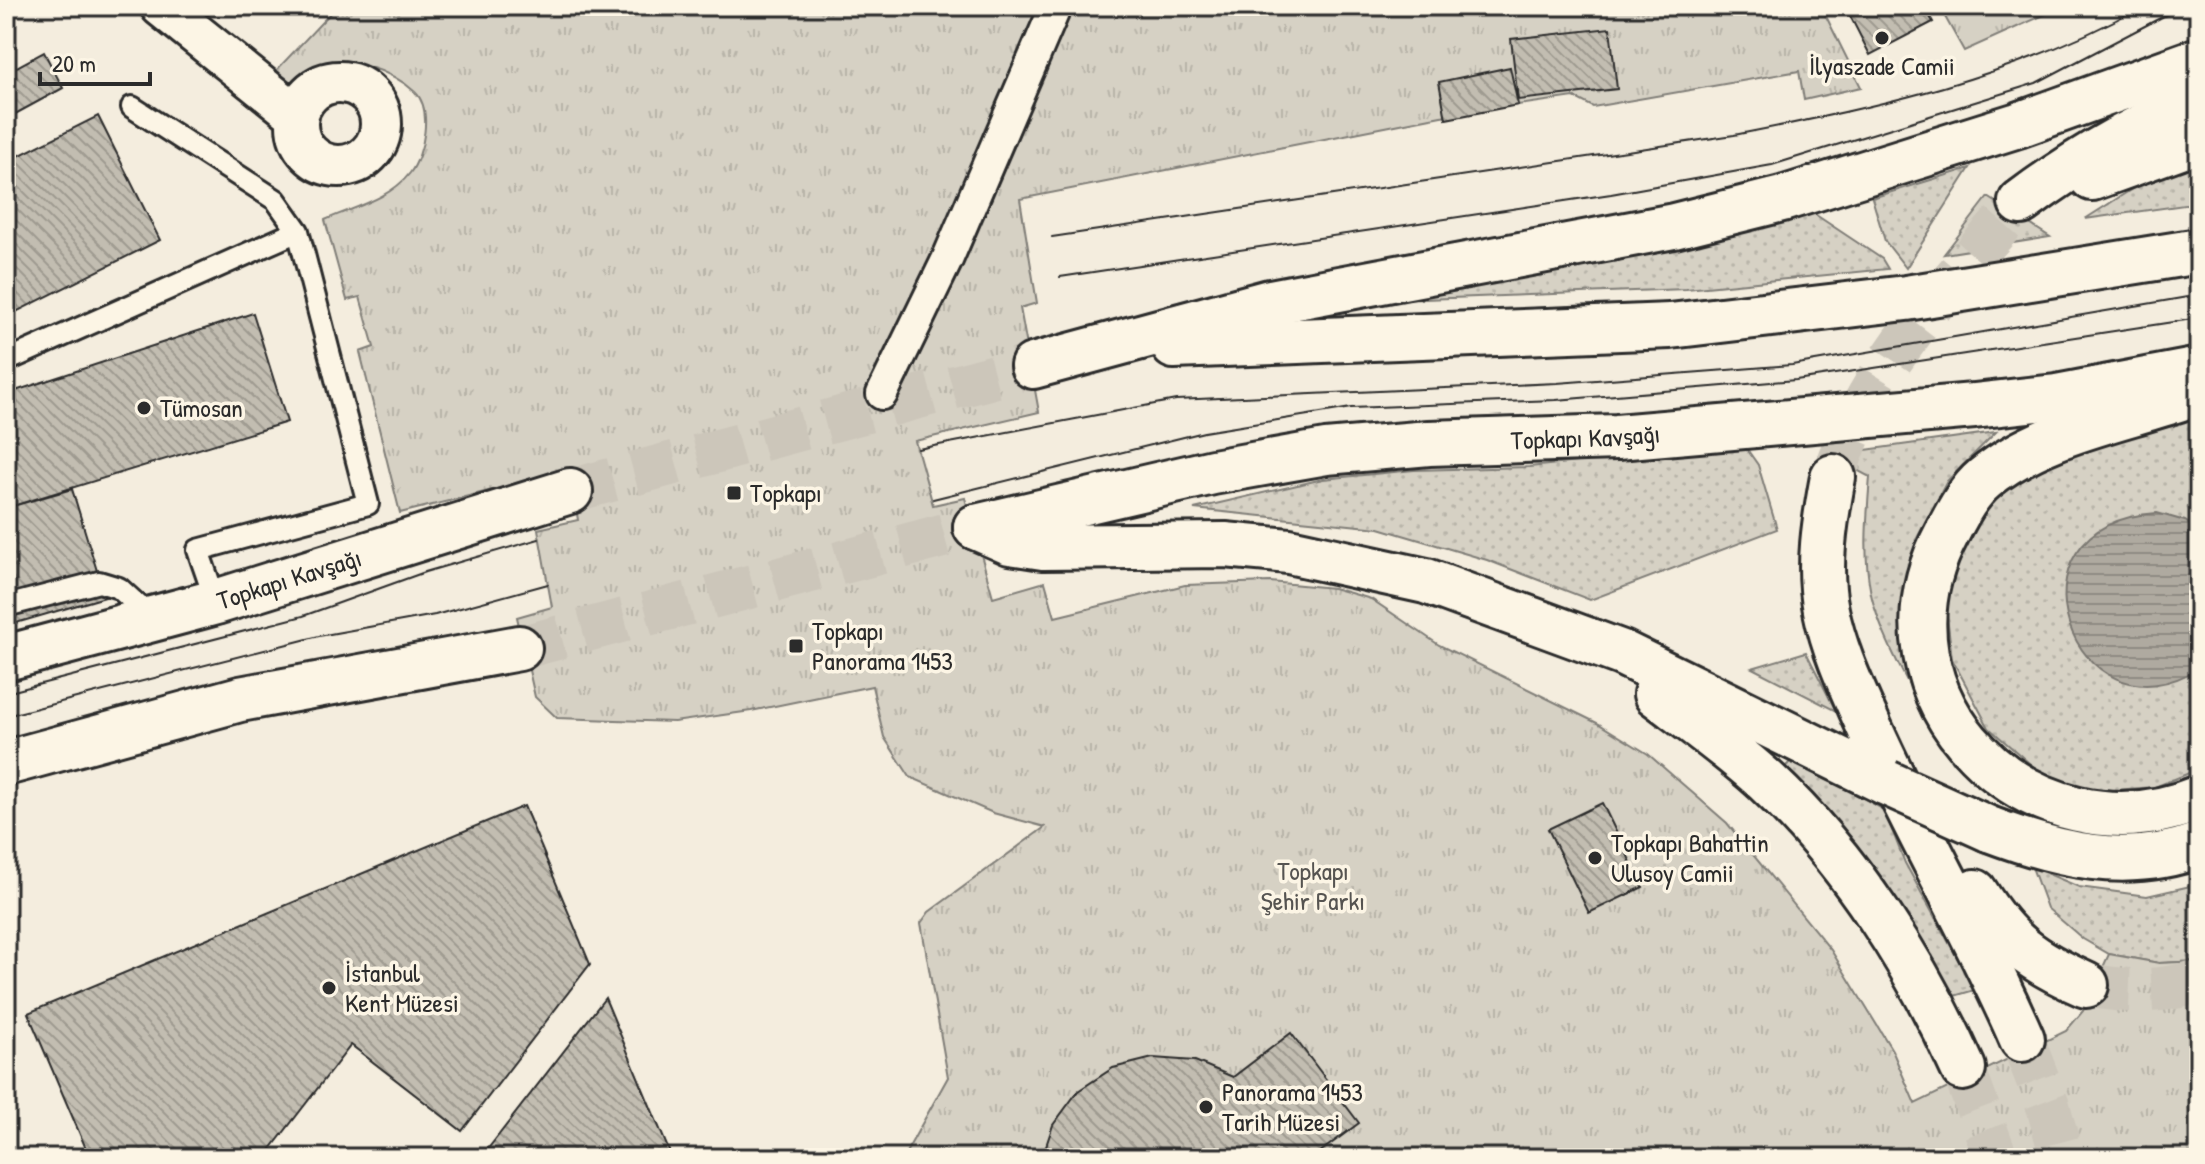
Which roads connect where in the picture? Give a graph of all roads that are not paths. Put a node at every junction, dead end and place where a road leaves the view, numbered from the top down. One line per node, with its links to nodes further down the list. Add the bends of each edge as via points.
1 (161, 6): 6 (street)
2 (1056, 6): 13 (street, via 947,260)
3 (2199, 60): 9 (main road, via 2018,125 1782,199 1580,245 1270,302 1033,366 1133,350 1267,340 1670,326 1906,298)
4 (2199, 101): 7 (main road, via 2121,136 2021,202)
5 (132, 107): 8 (lane, via 276,200)
6 (298, 116)
7 (2199, 139)
8 (298, 231): 10 (lane); 16 (lane, via 368,504 198,550)
9 (2199, 251)
10 (6, 361)
11 (2199, 370): 19 (main road, Topkapı Kavşağı, via 2056,397 1974,406 1644,435 1326,452 1213,472 976,527 1010,542 1043,547 1225,545 1347,561 1439,585)
12 (2199, 392): 24 (main road, via 2052,440 1983,480 1931,564 1923,637 1941,703 1958,731 1981,758 2023,790 2074,809 2116,816 2158,813)
13 (882, 394)
14 (1833, 477): 23 (main road, via 1822,559 1825,608)
15 (570, 491): 16 (main road, Topkapı Kavşağı)
16 (216, 602): 18 (main road, Topkapı Kavşağı)
17 (6, 606): 18 (lane, via 99,582 119,588)
18 (154, 620): 21 (main road, Topkapı Kavşağı)
19 (1579, 639): 23 (main road, via 1622,653); 28 (main road, via 1723,742 1770,784 1861,890 1944,1025)
20 (519, 648): 22 (main road, via 240,699)
21 (6, 658)
22 (6, 763)
23 (1885, 770): 25 (main road, bridge, via 1989,829 2080,858 2125,859); 26 (main road, via 1942,824 1973,889 2015,946 2043,966); 27 (main road)
24 (2199, 798)
25 (2199, 845)
26 (2086, 985)
27 (2022, 1039)
28 (1963, 1068)

